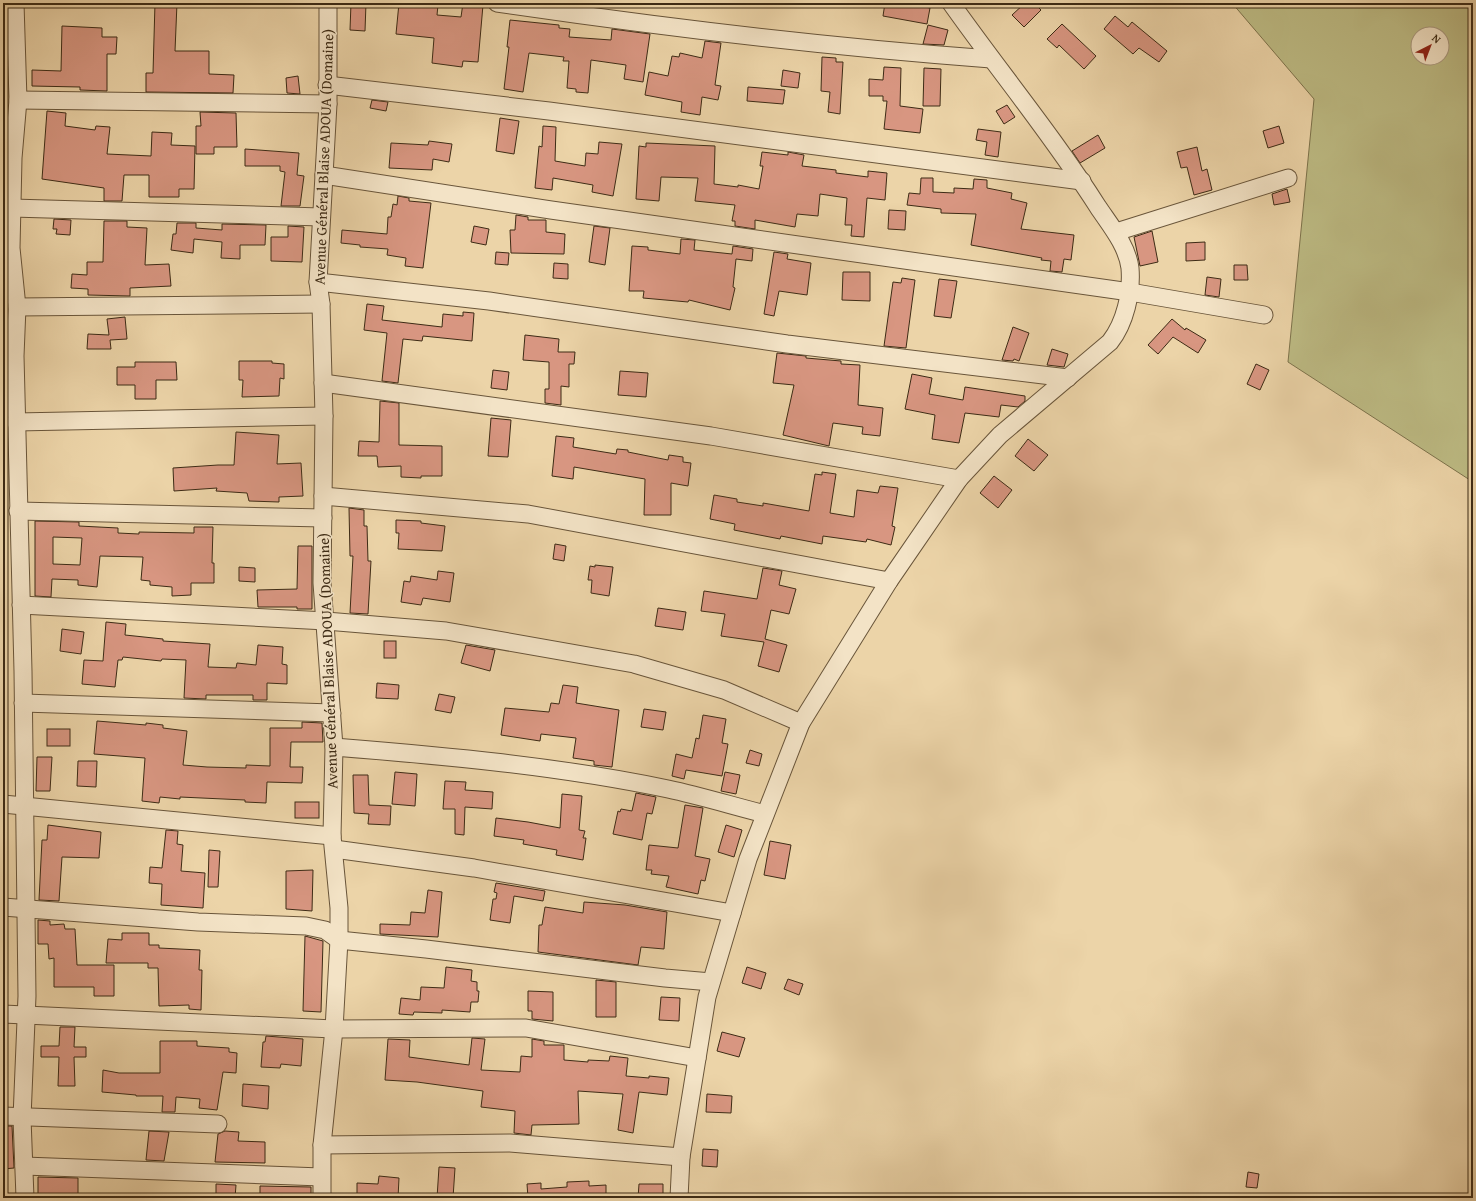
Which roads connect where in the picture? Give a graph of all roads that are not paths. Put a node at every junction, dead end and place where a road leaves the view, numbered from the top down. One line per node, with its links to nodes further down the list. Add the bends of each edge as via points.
1 (15, 3): 7 (street)
2 (328, 3): 6 (street, Avenue Général Blaise ADOUA (Domaine))
3 (497, 3): 5 (street, via 873,51)
4 (951, 3): 5 (street)
5 (990, 60): 12 (street)
6 (327, 85): 8 (street, Avenue Général Blaise ADOUA (Domaine)); 12 (street, via 549,111)
7 (18, 100): 8 (street); 9 (street)
8 (328, 104): 10 (street, Avenue Général Blaise ADOUA (Domaine))
9 (8, 158): 13 (street)
10 (324, 175): 14 (street, Avenue Général Blaise ADOUA (Domaine)); 18 (street)
11 (1288, 178): 15 (street)
12 (1082, 181): 15 (street)
13 (12, 208): 14 (street); 16 (street)
14 (321, 217): 17 (street, Avenue Général Blaise ADOUA (Domaine))
15 (1116, 232): 18 (street, via 1130,267)
16 (7, 248): 20 (street)
17 (318, 282): 19 (street, Avenue Général Blaise ADOUA (Domaine)); 23 (street, via 489,301 787,344)
18 (1130, 292): 21 (street); 23 (street, via 1116,335)
19 (321, 304): 20 (street); 24 (street, Avenue Général Blaise ADOUA (Domaine))
20 (17, 307): 22 (street)
21 (1264, 315)
22 (9, 356): 26 (street)
23 (1068, 378): 27 (street, via 1000,435)
24 (323, 383): 25 (street, Avenue Général Blaise ADOUA (Domaine)); 27 (street, via 711,436)
25 (324, 416): 26 (street); 28 (street, Avenue Général Blaise ADOUA (Domaine))
26 (16, 422): 29 (street)
27 (959, 479): 31 (street)
28 (323, 496): 30 (street, Avenue Général Blaise ADOUA (Domaine)); 31 (street, via 528,514)
29 (18, 511): 30 (street); 32 (street)
30 (323, 518): 33 (street, Avenue Général Blaise ADOUA (Domaine), via 322,583)
31 (890, 581): 36 (street)
32 (21, 605): 33 (street); 34 (street)
33 (326, 621): 35 (street, Avenue Général Blaise ADOUA (Domaine)); 36 (street, via 446,631 634,664 724,690)
34 (23, 703): 35 (street); 39 (street)
35 (332, 712): 37 (street, Avenue Général Blaise ADOUA (Domaine))
36 (801, 723): 40 (street)
37 (334, 747): 40 (street, via 441,755 537,767 669,789); 41 (street, Avenue Général Blaise ADOUA (Domaine))
38 (3, 804): 39 (street)
39 (24, 807): 41 (street); 43 (street)
40 (765, 814): 44 (street)
41 (333, 843): 44 (street); 45 (street, Avenue Général Blaise ADOUA (Domaine))
42 (3, 907): 43 (street)
43 (26, 908): 45 (street, via 198,922 306,926 326,930); 48 (street)
44 (732, 912): 46 (street)
45 (340, 940): 46 (street); 49 (street, Avenue Général Blaise ADOUA (Domaine))
46 (712, 982): 50 (street, via 707,997)
47 (3, 1014): 48 (street)
48 (25, 1014): 49 (street); 52 (street)
49 (334, 1030): 50 (street, via 526,1028); 54 (street, Avenue Général Blaise ADOUA (Domaine))
50 (697, 1058): 55 (street)
51 (3, 1116): 52 (street)
52 (22, 1118): 53 (street); 56 (street)
53 (218, 1124)
54 (322, 1144): 55 (street, via 510,1143); 57 (street, Avenue Général Blaise ADOUA (Domaine))
55 (681, 1157): 60 (street)
56 (24, 1166): 57 (street); 58 (street)
57 (321, 1177): 59 (street, Avenue Général Blaise ADOUA (Domaine))
58 (25, 1198)
59 (322, 1198)
60 (679, 1198)

